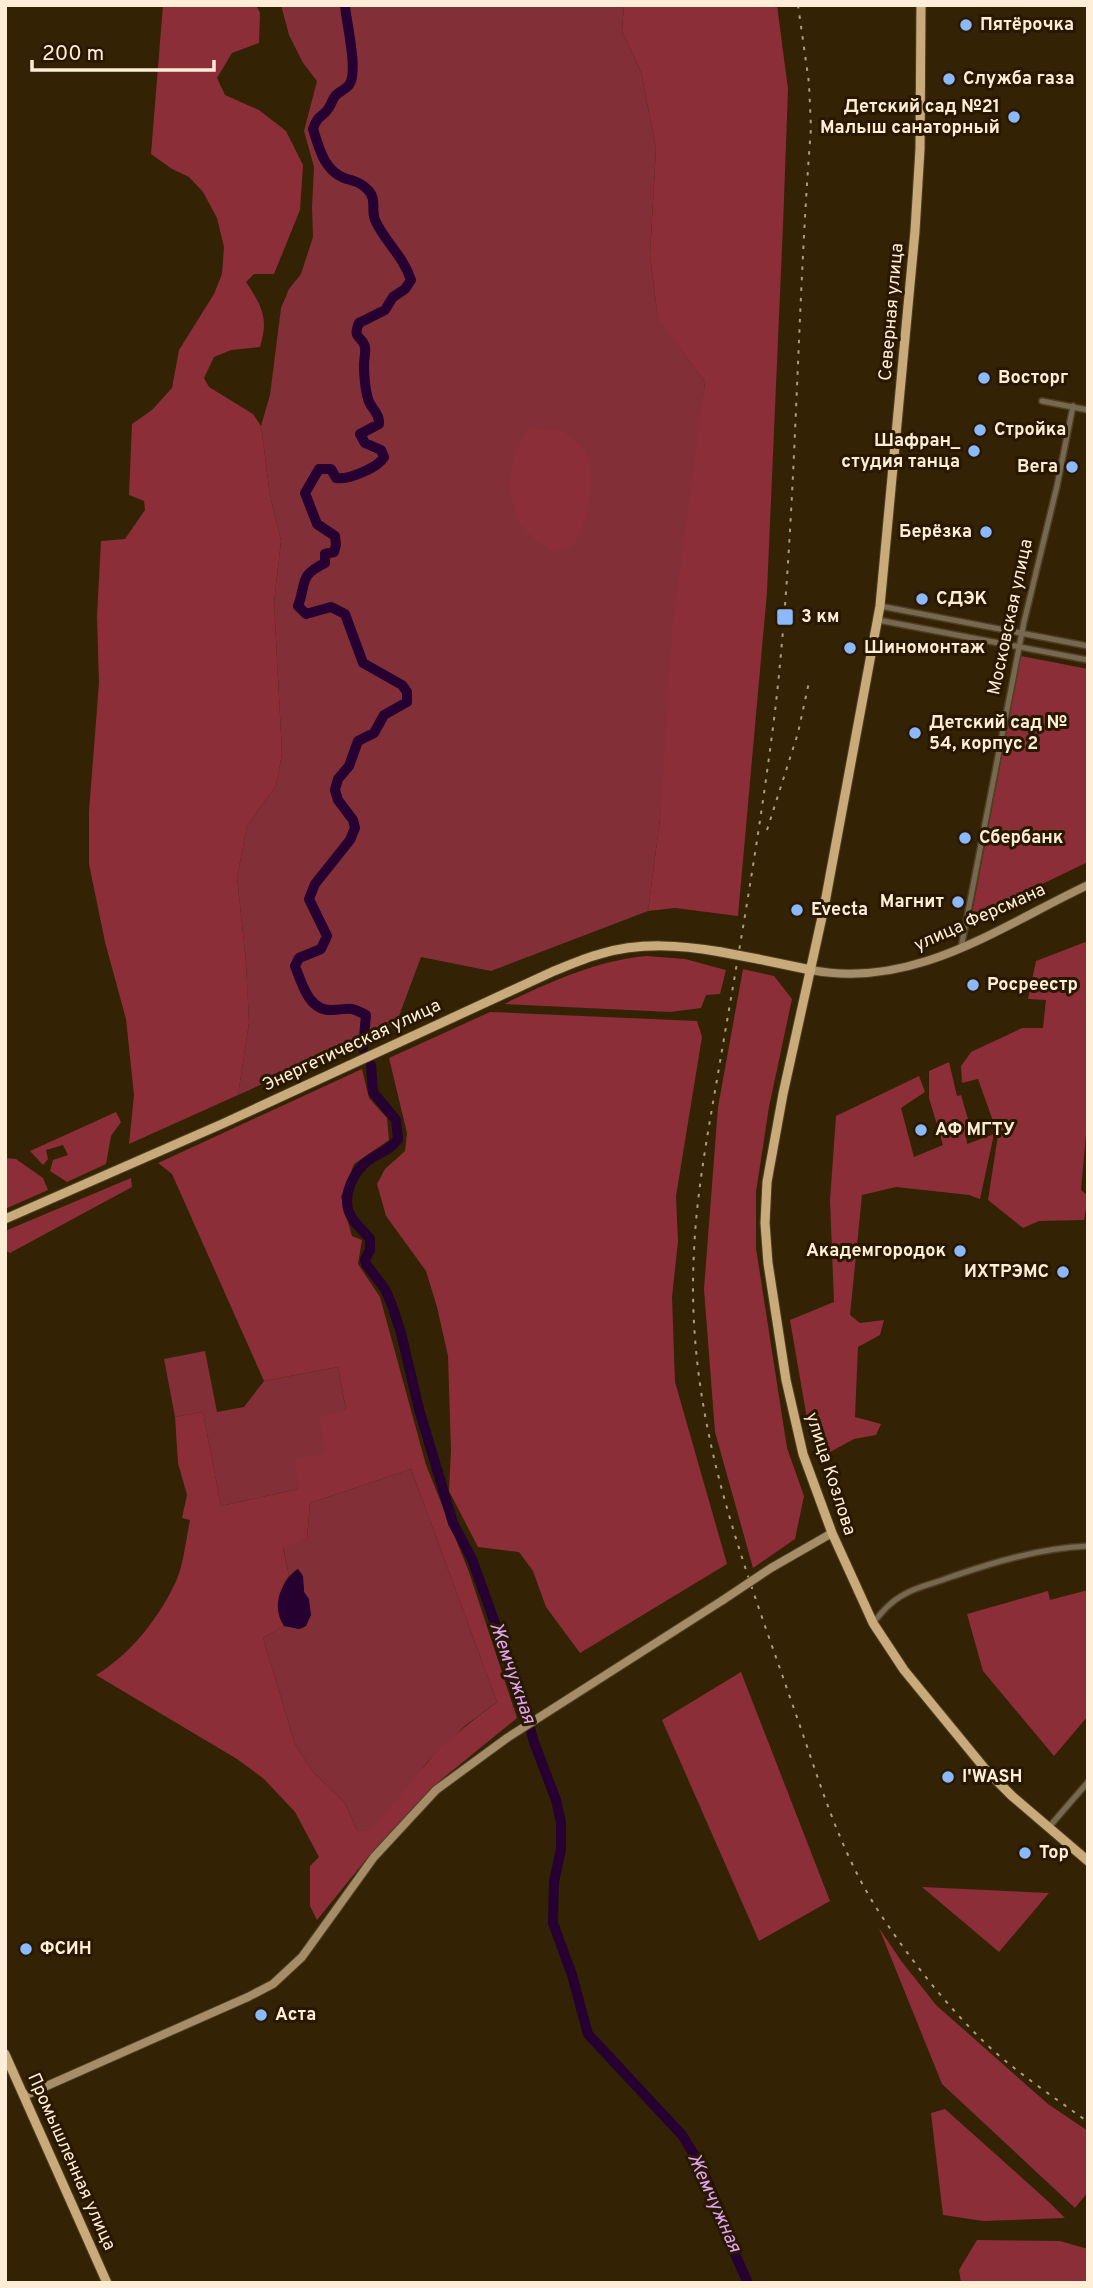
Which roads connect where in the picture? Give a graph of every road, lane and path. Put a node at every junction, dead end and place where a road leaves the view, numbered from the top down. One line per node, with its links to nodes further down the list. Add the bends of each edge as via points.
1 (921, 5): 5 (main road, Северная улица, via 915,231)
2 (1042, 401): 3 (street)
3 (1073, 406): 4 (street); 7 (street, Московская улица)
4 (1088, 410)
5 (880, 606): 6 (main road, Северная улица); 7 (street)
6 (878, 620): 8 (street); 14 (main road)
7 (1022, 633): 8 (street, Московская улица); 9 (street)
8 (1019, 646): 10 (street); 12 (street, Московская улица)
9 (1088, 646)
10 (1088, 660)
11 (1088, 886): 12 (main road, улица Ферсмана)
12 (961, 948): 14 (main road, улица Ферсмана, via 889,972)
13 (758, 959): 14 (main road, улица Ферсмана); 15 (main road, Энергетическая улица, bridge, via 667,945 602,953)
14 (811, 970): 16 (main road, улица Козлова, via 783,1094 765,1223 793,1415)
15 (5, 1219)
16 (832, 1533): 18 (main road, улица Козлова); 23 (main road, bridge, via 459,1771 374,1857 302,1957 273,1984)
17 (1088, 1546): 18 (street, via 1023,1555 913,1590)
18 (873, 1623): 20 (main road, улица Козлова, via 904,1670 986,1770)
19 (1088, 1782): 20 (street)
20 (1048, 1828): 21 (main road, улица Козлова)
21 (1088, 1861)
22 (5, 2054): 23 (main road, Промышленная улица)
23 (24, 2096): 24 (main road, Промышленная улица)
24 (107, 2283)

